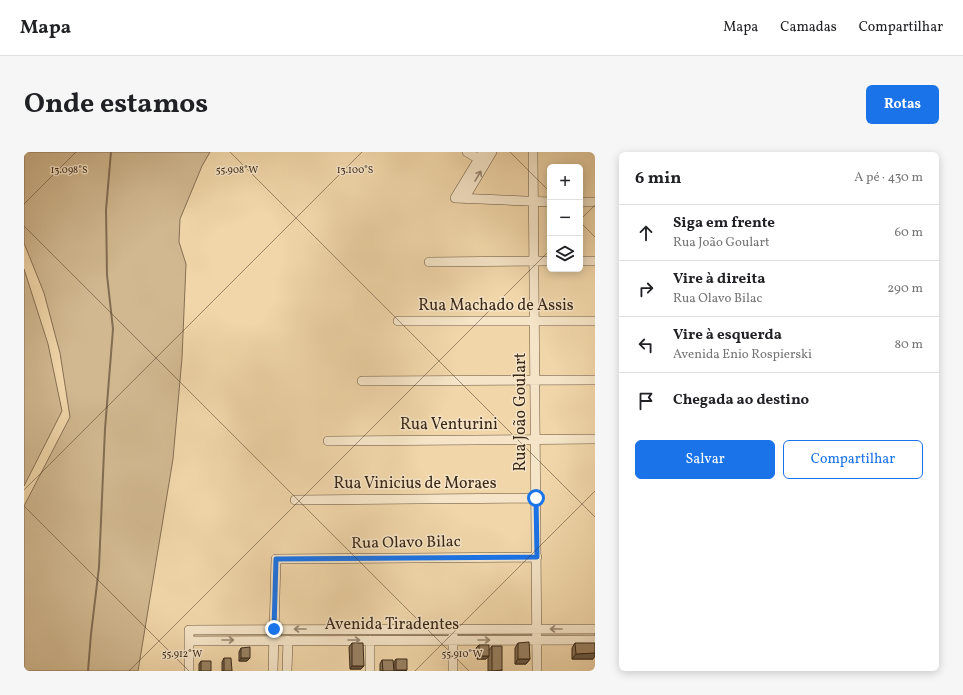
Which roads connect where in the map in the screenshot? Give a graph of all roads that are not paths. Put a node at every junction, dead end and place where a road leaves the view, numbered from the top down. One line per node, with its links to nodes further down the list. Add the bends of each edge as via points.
1 (467, 152): 4 (street)
2 (492, 152): 5 (street, one-way to 2)
3 (533, 152): 6 (street, Rua João Goulart)
4 (481, 155): 5 (street)
5 (459, 199): 6 (street)
6 (534, 202): 7 (street); 10 (street, Rua João Goulart)
7 (547, 202)
8 (583, 202): 9 (street)
9 (595, 202)
10 (534, 261): 11 (street); 14 (street); 16 (street, Rua João Goulart)
11 (547, 261)
12 (583, 261): 13 (street)
13 (595, 261)
14 (429, 262)
15 (398, 321): 16 (street, Rua Machado de Assis)
16 (535, 321): 17 (street, Rua Machado de Assis); 18 (street, Rua João Goulart)
17 (595, 321)
18 (535, 380): 19 (street); 20 (street); 22 (street, Rua João Goulart)
19 (595, 380)
20 (362, 381)
21 (595, 439): 22 (street, Rua Venturini)
22 (536, 440): 23 (street, Rua Venturini); 24 (street, Rua João Goulart)
23 (328, 441)
24 (536, 498): 25 (street, Rua Vinicius de Moraes); 26 (street, Rua João Goulart)
25 (295, 500)
26 (537, 557): 27 (street, Rua Olavo Bilac, via 276,559); 29 (street, Rua João Goulart)
27 (274, 629): 28 (street, Avenida Tiradentes, one-way to 27); 31 (street); 37 (street, Avenida Tiradentes, via 189,630)
28 (454, 629): 29 (street, Avenida Tiradentes); 34 (street)
29 (537, 629): 30 (street, Avenida Tiradentes, one-way to 29); 35 (street, Rua João Goulart)
30 (595, 629)
31 (273, 640): 32 (street, Avenida Tiradentes); 37 (street, Avenida Tiradentes, one-way to 31); 39 (street)
32 (288, 640): 33 (street, Avenida Tiradentes, one-way to 33); 40 (street)
33 (370, 640): 34 (street, Avenida Tiradentes); 41 (street)
34 (453, 640): 35 (street, Avenida Tiradentes, one-way to 35); 42 (street)
35 (537, 640): 36 (street, Avenida Tiradentes); 43 (street, Rua João Goulart)
36 (595, 640)
37 (189, 641): 38 (street)
38 (189, 671)
39 (273, 671)
40 (287, 671)
41 (370, 671)
42 (453, 671)
43 (537, 671)

